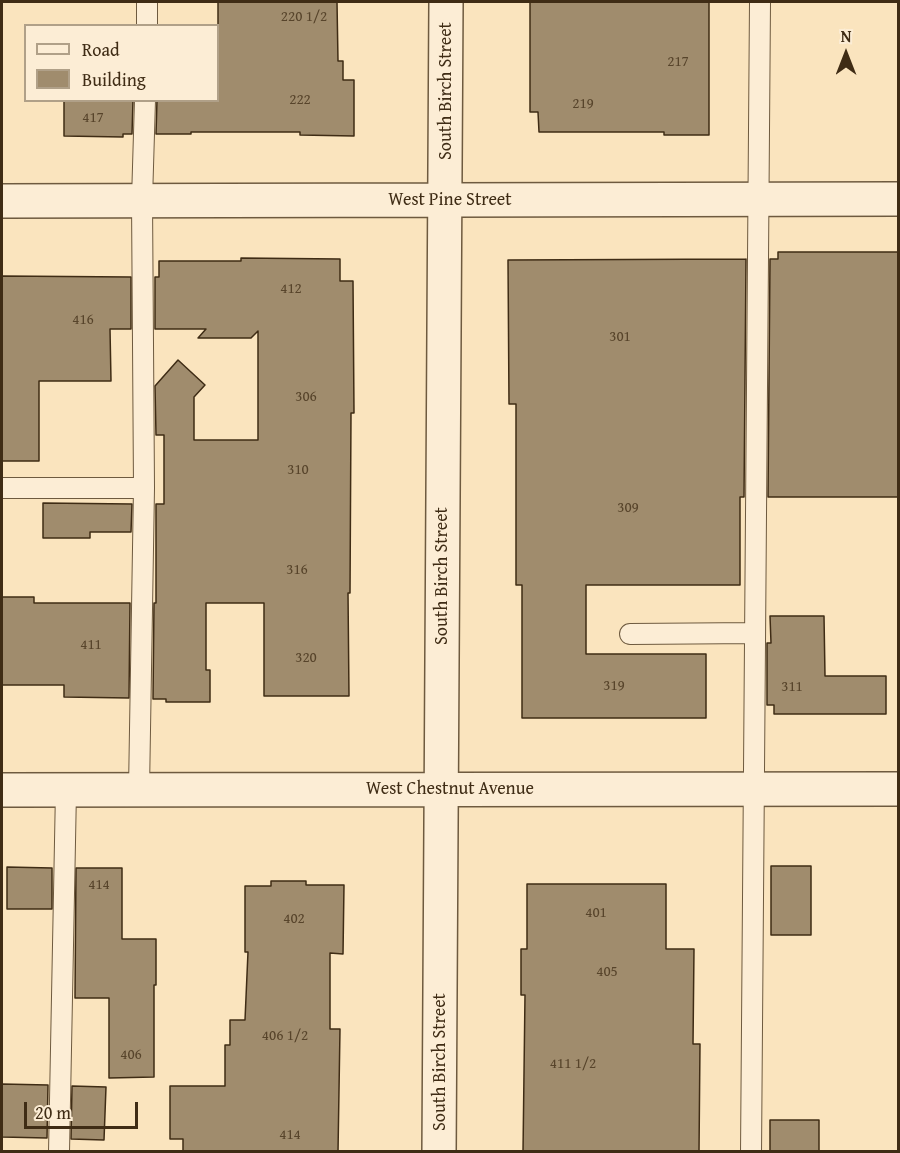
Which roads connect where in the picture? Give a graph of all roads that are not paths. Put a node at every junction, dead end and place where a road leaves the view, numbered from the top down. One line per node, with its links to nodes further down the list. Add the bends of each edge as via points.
1 (147, 2): 4 (lane)
2 (446, 2): 9 (street, South Birch Street)
3 (760, 2): 6 (lane)
4 (147, 24)
5 (145, 102): 8 (lane)
6 (759, 199): 7 (street, West Pine Street); 9 (street, West Pine Street); 13 (lane)
7 (898, 199)
8 (142, 200): 9 (street, West Pine Street); 10 (street, West Pine Street); 12 (lane)
9 (445, 200): 17 (street, South Birch Street)
10 (2, 201)
11 (2, 488): 12 (lane)
12 (144, 488): 16 (lane)
13 (755, 633): 14 (lane); 18 (lane)
14 (630, 634)
15 (66, 789): 16 (street, West Chestnut Avenue); 20 (street, West Chestnut Avenue); 21 (lane)
16 (140, 789): 17 (street, West Chestnut Avenue)
17 (441, 789): 18 (street, West Chestnut Avenue); 22 (street, South Birch Street)
18 (754, 789): 19 (street, West Chestnut Avenue); 23 (lane)
19 (898, 789)
20 (2, 790)
21 (59, 1152)
22 (439, 1152)
23 (751, 1152)

